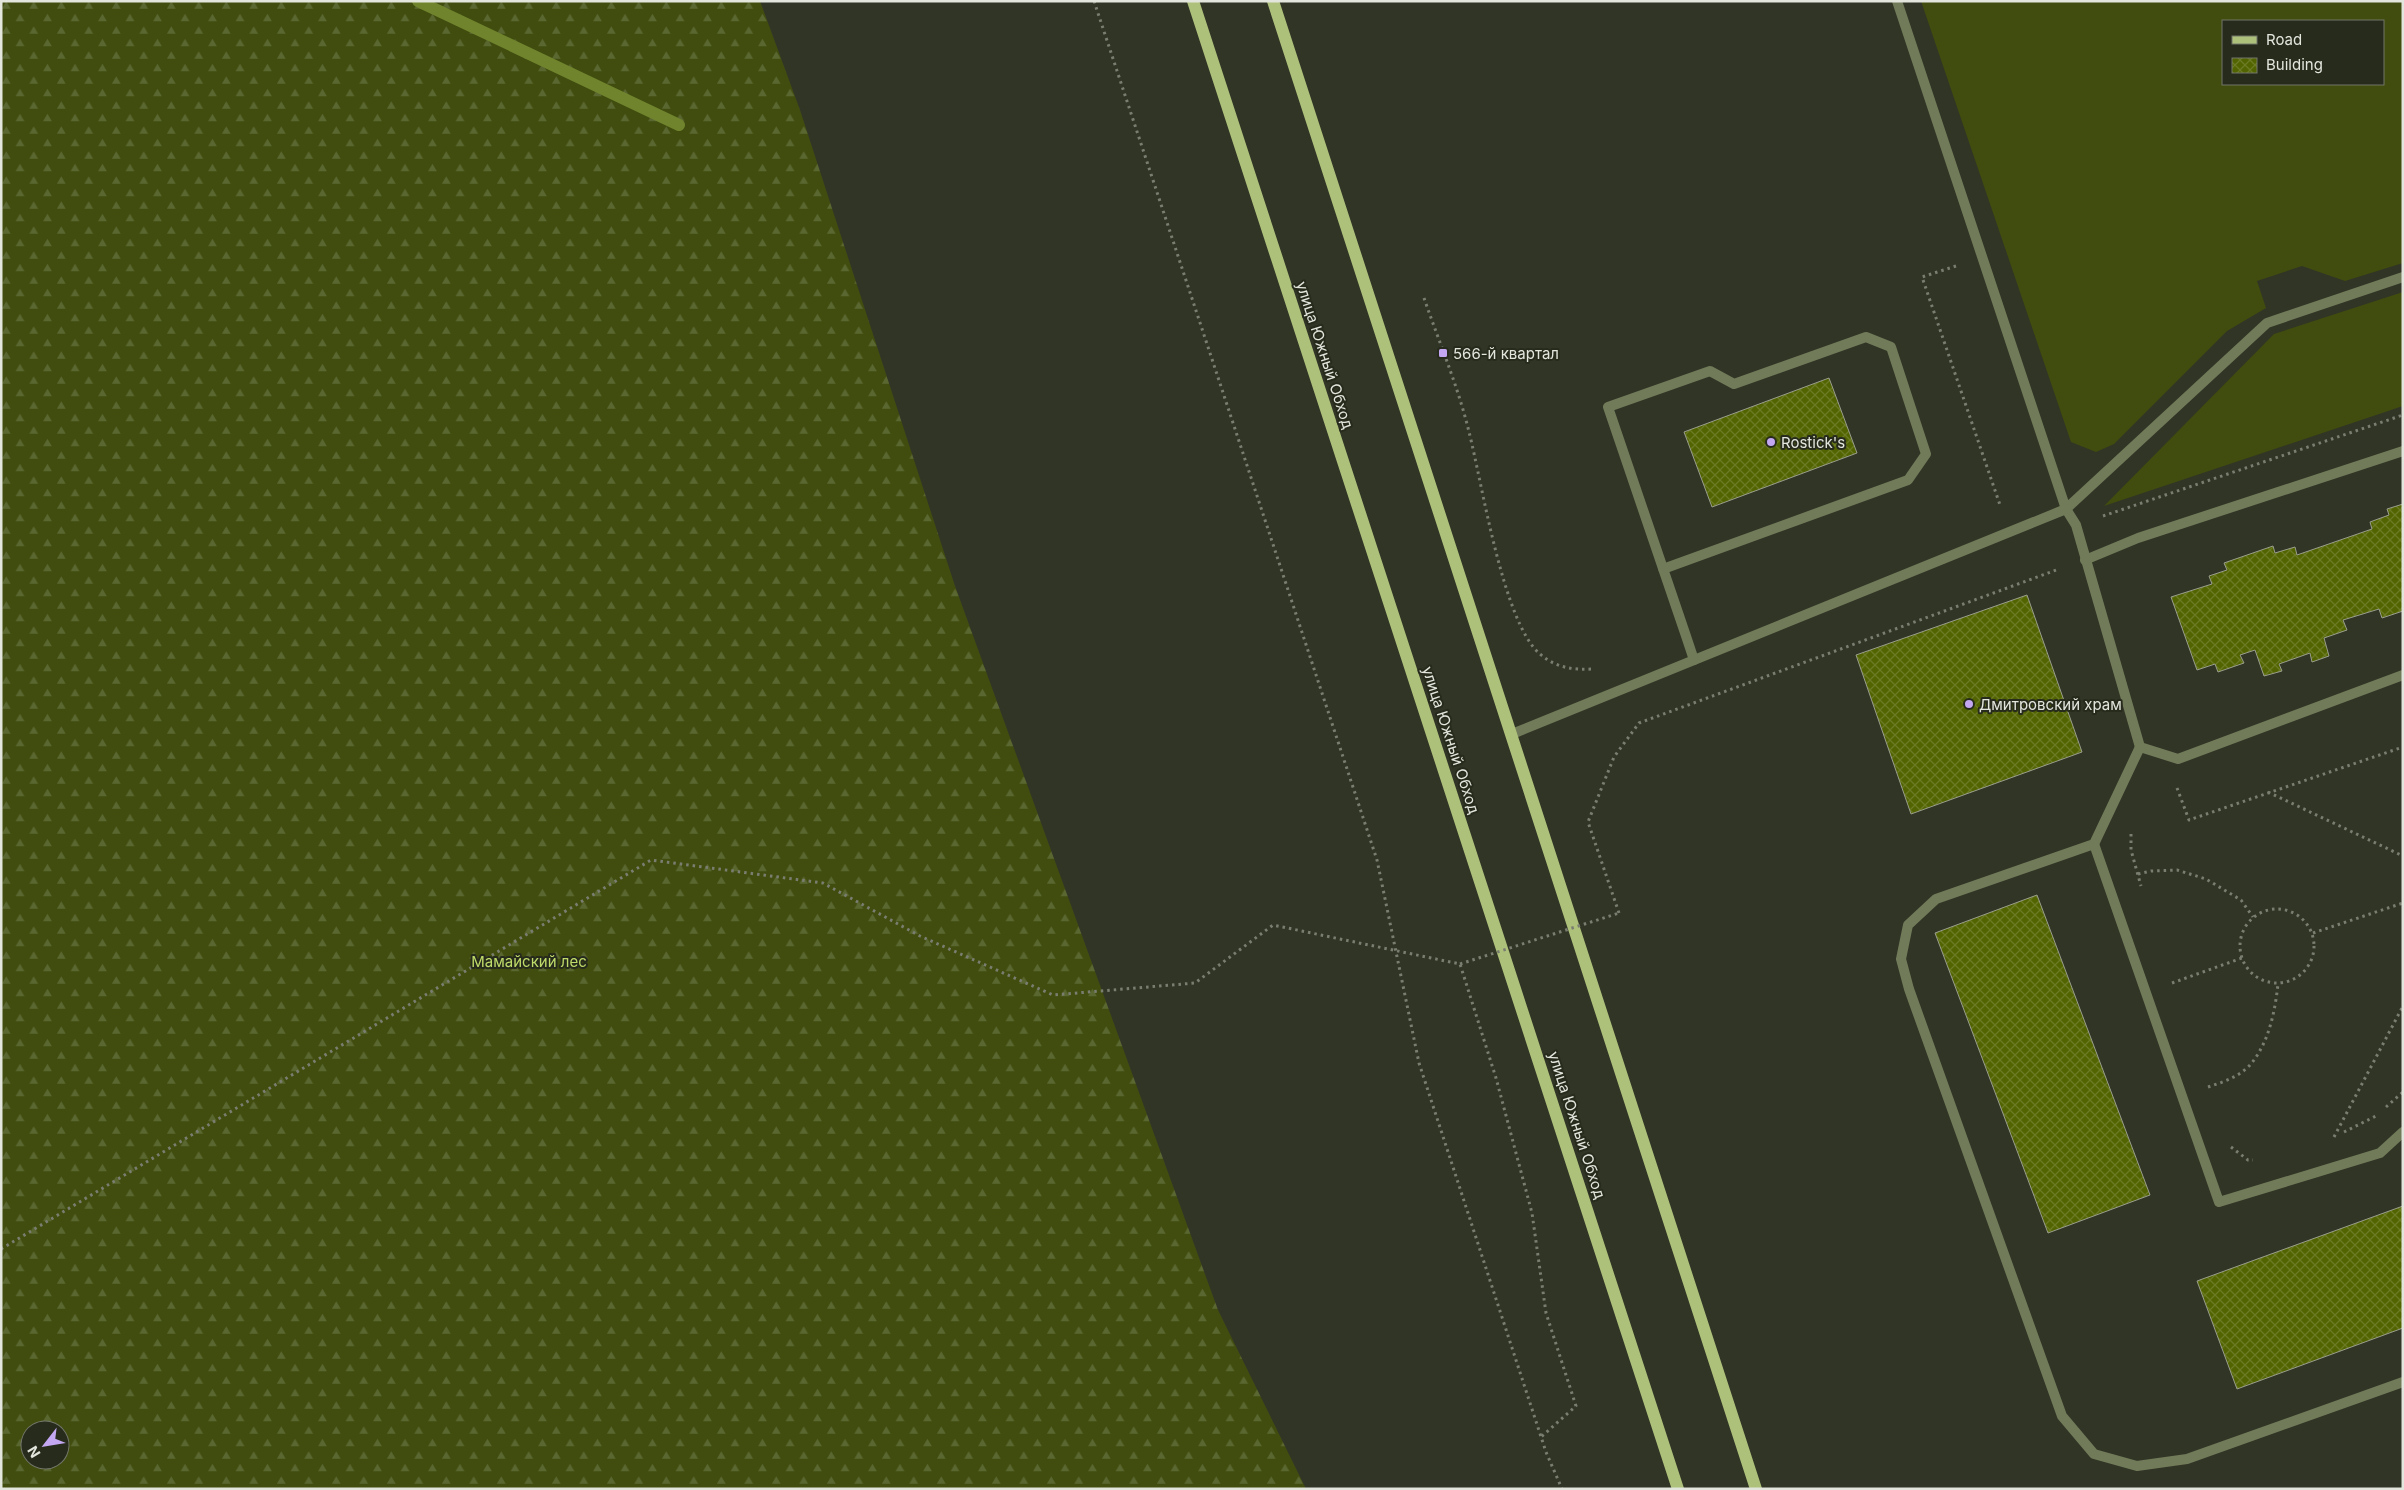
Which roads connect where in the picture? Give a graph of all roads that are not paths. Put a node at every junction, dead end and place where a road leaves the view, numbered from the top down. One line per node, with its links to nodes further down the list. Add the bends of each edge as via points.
1 (1192, 1): 16 (main road, улица Южный Обход)
2 (1273, 1): 11 (main road)
3 (1897, 1): 6 (lane)
4 (2403, 277): 6 (lane, via 2267,323)
5 (2403, 451): 7 (lane, via 2138,538)
6 (2066, 509): 7 (lane, via 2076,525); 9 (lane)
7 (2085, 560): 12 (lane)
8 (1663, 570): 8 (lane, via 1908,480 1926,454 1891,347 1866,337 1734,384 1710,371 1608,407); 9 (lane)
9 (1694, 660): 11 (lane)
10 (2403, 676): 12 (lane, via 2178,759)
11 (1512, 734): 17 (main road)
12 (2140, 746): 13 (lane)
13 (2094, 844): 14 (lane, via 2219,1202 2380,1153); 15 (lane, via 1936,899 1908,925 1901,959 2062,1416 2094,1454 2137,1466 2187,1459)
14 (2403, 1132)
15 (2403, 1382)
16 (1678, 1489)
17 (1756, 1489)

